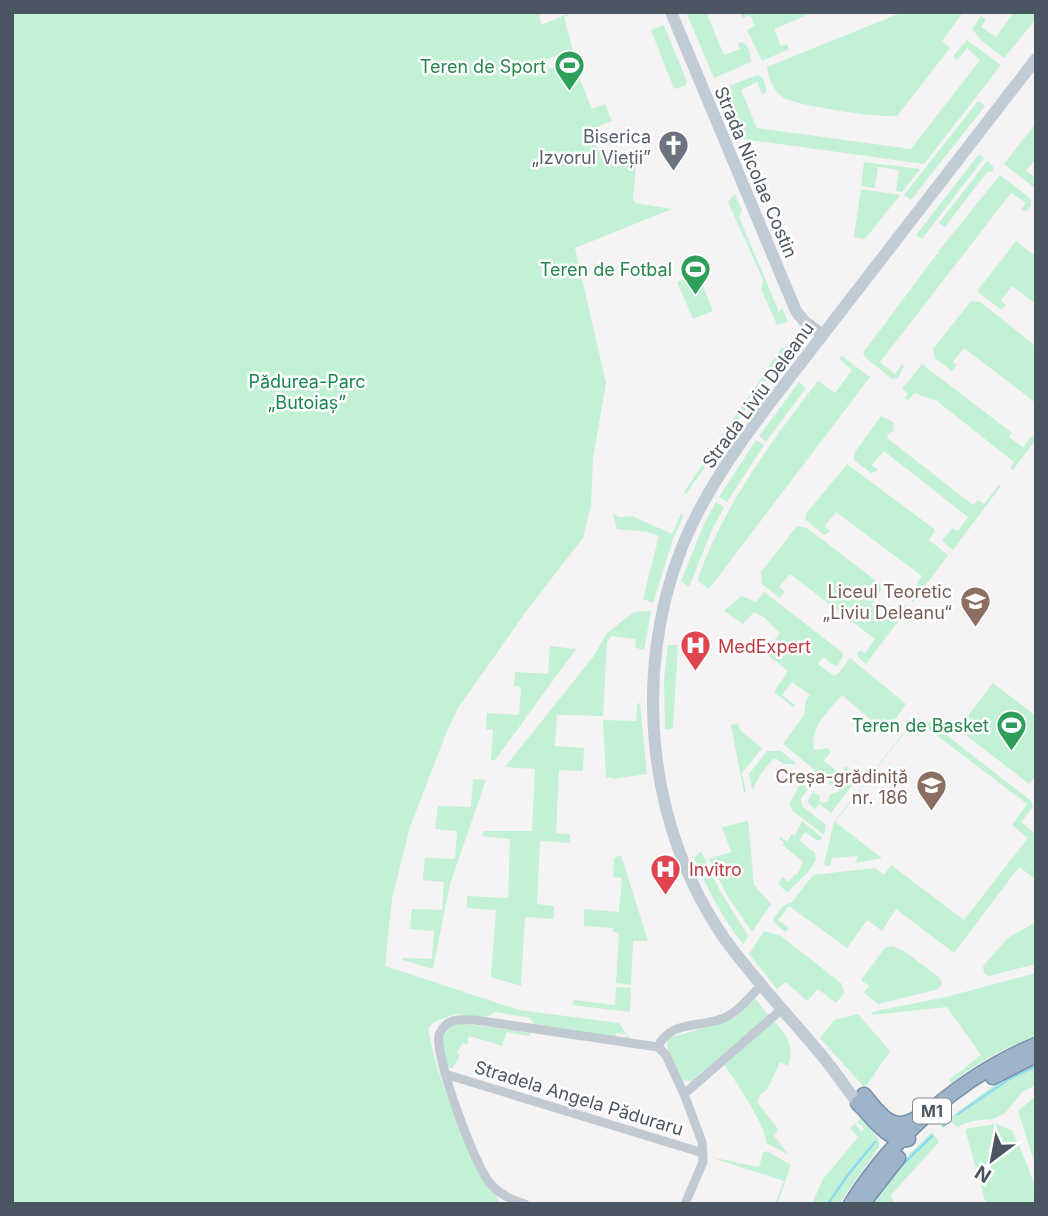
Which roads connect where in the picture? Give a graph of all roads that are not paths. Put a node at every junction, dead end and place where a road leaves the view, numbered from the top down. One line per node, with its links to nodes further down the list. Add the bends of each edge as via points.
1 (671, 12): 3 (main road, Strada Nicolae Costin, via 796,311)
2 (1036, 59): 3 (main road, Strada Liviu Deleanu)
3 (823, 335): 4 (main road, Strada Liviu Deleanu, via 740,444 688,532 663,610 654,676 660,784 683,860 724,937)
4 (761, 985): 5 (main road, Strada Liviu Deleanu); 6 (street, via 730,1015 670,1031)
5 (782, 1009): 9 (street, Stradela Angela Păduraru); 10 (main road, Strada Liviu Deleanu)
6 (658, 1047): 8 (street, via 460,1019 447,1023 439,1035); 9 (street)
7 (1036, 1049): 10 (highway, M1, via 998,1059 912,1122 889,1122); 11 (highway, M1, via 1004,1060 970,1080); 17 (highway, M1, via 946,1110 898,1158)
8 (445, 1074): 12 (street, Stradela Angela Păduraru); 13 (street, via 481,1170 498,1192)
9 (684, 1094): 12 (street, Stradela Angela Păduraru)
10 (863, 1099): 11 (highway, M1); 15 (highway, M1, via 885,1145)
11 (899, 1140): 15 (highway, M1); 16 (highway, M1, via 897,1152)
12 (703, 1153): 14 (street, via 701,1170)
13 (525, 1204)
14 (685, 1204)
15 (848, 1204)
16 (857, 1204)
17 (862, 1204)

